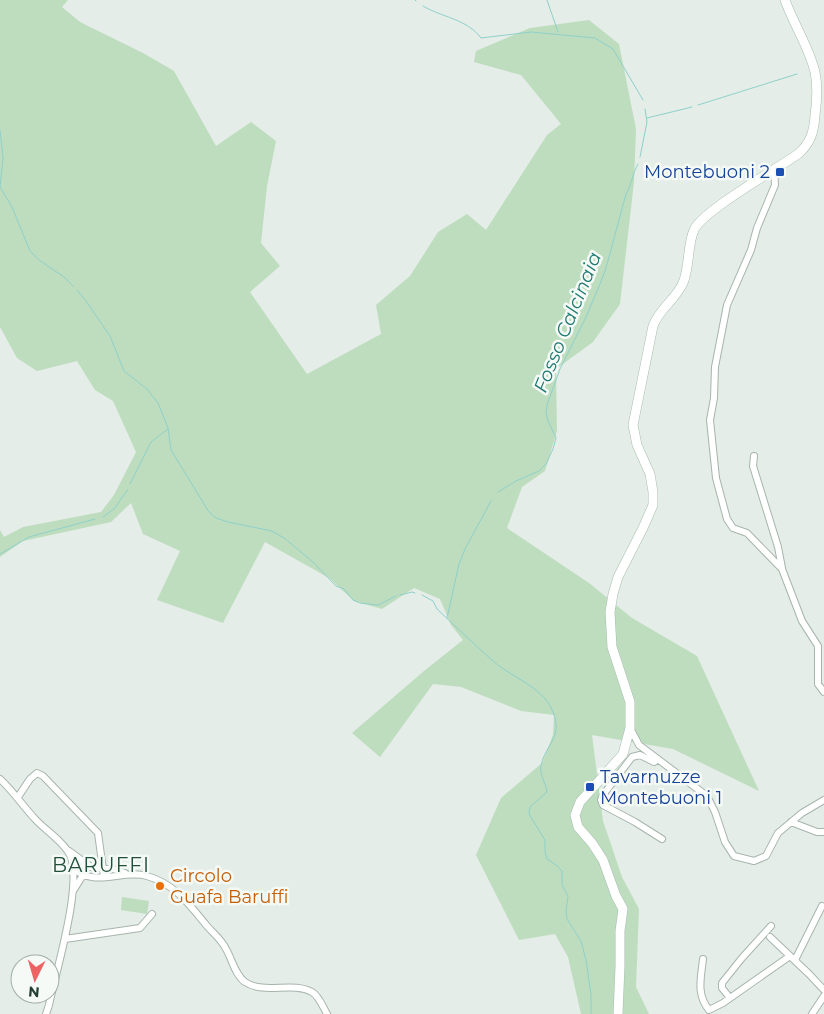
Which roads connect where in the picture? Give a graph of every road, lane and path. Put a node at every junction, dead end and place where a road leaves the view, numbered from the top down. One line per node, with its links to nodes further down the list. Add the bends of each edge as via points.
1 (785, 0): 2 (main road, via 812,60 817,102 810,140 798,154)
2 (774, 170): 4 (street, via 774,185 752,250 727,305 715,367 710,420 716,478 727,519 733,528 747,533); 6 (main road, via 698,223 692,235 683,283 653,326 633,432 650,474 653,501 649,516 616,582 610,612 612,647 630,702)
3 (754, 456): 4 (street, via 753,466)
4 (782, 569): 5 (street, via 802,620 818,646 818,684)
5 (824, 692)
6 (630, 728): 7 (main road); 8 (street)
7 (627, 742): 8 (street); 9 (main road)
8 (639, 746): 9 (street); 10 (street)
9 (624, 752): 11 (main road)
10 (658, 759): 13 (street, via 654,762 640,755 632,757); 16 (street, via 707,796 734,856 754,861 766,856 778,833)
11 (606, 775): 13 (street); 39 (main road, via 580,802 576,821 598,851 623,909)
12 (0, 779): 14 (street)
13 (614, 780): 18 (street, via 603,795 603,805)
14 (18, 797): 19 (street, via 34,818); 22 (street, via 33,776 41,774 98,832)
15 (824, 800): 16 (street)
16 (791, 822): 17 (street)
17 (824, 832)
18 (662, 839)
19 (67, 849): 20 (street); 21 (street)
20 (85, 863): 21 (street); 22 (street); 24 (street)
21 (74, 868): 24 (street); 26 (street)
22 (103, 869): 23 (street); 25 (street)
23 (129, 873): 25 (street); 38 (street, via 155,878 184,898 226,948 244,981 254,986 299,988 313,993)
24 (84, 875): 25 (street); 26 (street)
25 (104, 877)
26 (72, 892): 31 (street)
27 (822, 906): 32 (street)
28 (152, 914): 31 (street, via 140,928)
29 (771, 926): 36 (street, via 722,983)
30 (770, 936): 32 (street)
31 (65, 939): 37 (street)
32 (793, 958): 34 (street); 36 (street)
33 (703, 959): 36 (street, via 700,994 703,1002 710,1010)
34 (824, 990)
35 (824, 996): 40 (street)
36 (730, 998)
37 (46, 1014)
38 (327, 1014)
39 (618, 1014)
40 (812, 1014)

